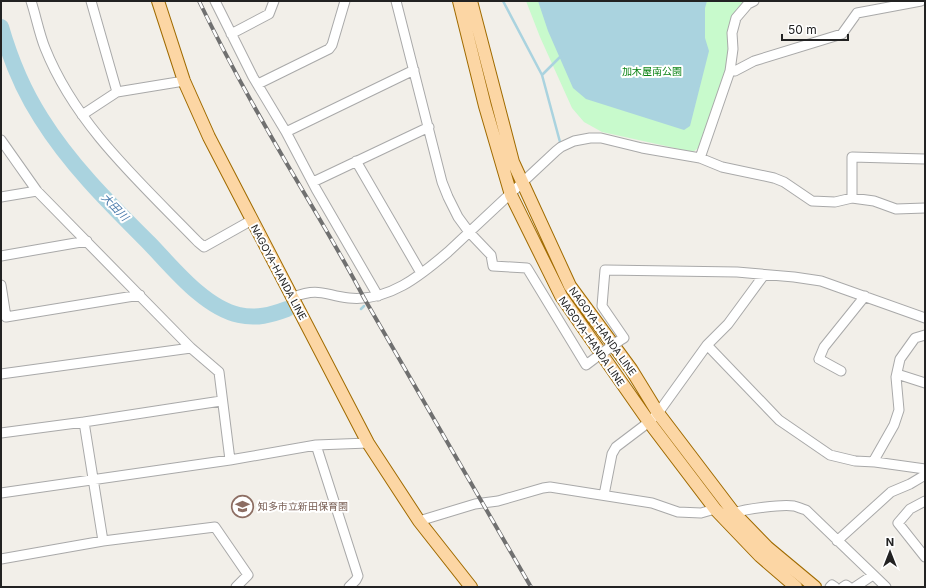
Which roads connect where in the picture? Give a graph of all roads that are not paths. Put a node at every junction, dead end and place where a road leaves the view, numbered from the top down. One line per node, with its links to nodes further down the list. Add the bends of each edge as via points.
1 (31, 1): 18 (street, via 45,47 61,81)
2 (91, 1): 17 (street)
3 (158, 1): 15 (main road, NAGOYA-HANDA LINE)
4 (214, 1): 12 (street)
5 (274, 1): 12 (street, via 269,14)
6 (345, 1): 16 (street, via 329,49)
7 (396, 1): 13 (street)
8 (459, 1): 28 (main road, NAGOYA-HANDA LINE, via 485,106)
9 (470, 1): 26 (main road, NAGOYA-HANDA LINE, via 513,162)
10 (754, 1): 14 (street, via 736,18 732,33)
11 (921, 1): 14 (street, via 857,13 842,34 754,61 735,71)
12 (231, 34): 16 (street)
13 (414, 70): 19 (street); 20 (street)
14 (730, 70): 22 (street)
15 (184, 81): 17 (street); 32 (main road, NAGOYA-HANDA LINE, via 209,137)
16 (258, 84): 20 (street)
17 (117, 92): 18 (street)
18 (82, 115): 32 (street, via 105,146 204,247)
19 (429, 127): 24 (street); 33 (street, via 442,182 458,217)
20 (286, 132): 25 (street)
21 (1, 140): 27 (street)
22 (700, 158): 26 (street, via 601,138 581,139 561,147); 30 (street, via 722,167 774,178 812,201 835,202)
23 (925, 159): 30 (street, via 852,157)
24 (356, 161): 25 (street); 36 (street)
25 (313, 182): 40 (street)
26 (522, 182): 28 (street); 52 (main road, NAGOYA-HANDA LINE, via 570,286 630,369)
27 (37, 191): 29 (street); 34 (street)
28 (511, 194): 33 (street); 52 (main road, NAGOYA-HANDA LINE, via 561,296)
29 (1, 197)
30 (852, 198): 31 (street, via 874,201 896,209)
31 (925, 208)
32 (252, 220): 42 (main road, NAGOYA-HANDA LINE)
33 (469, 232): 36 (street); 37 (street, bridge, via 491,255 493,266 527,268 586,365 624,338 602,306 605,270 737,272)
34 (87, 241): 35 (street); 39 (street)
35 (1, 256)
36 (421, 273): 40 (street, via 395,290)
37 (764, 275): 41 (street, via 821,281); 45 (street, via 728,324)
38 (1, 285): 39 (street, via 6,317)
39 (140, 295): 46 (street)
40 (378, 296): 42 (street, via 350,298 326,292 305,292)
41 (865, 296): 43 (street); 47 (street, via 824,347 819,359)
42 (293, 298): 55 (main road, NAGOYA-HANDA LINE)
43 (925, 318)
44 (925, 335): 49 (street, via 915,338 900,359)
45 (707, 345): 52 (street); 58 (street, via 779,420 830,455)
46 (191, 348): 48 (street); 51 (street, via 218,372)
47 (841, 371)
48 (1, 374)
49 (897, 374): 50 (street); 58 (street, via 899,410 894,425)
50 (925, 383)
51 (221, 401): 53 (street); 57 (street)
52 (653, 418): 63 (street, via 616,447 612,454); 65 (main road, NAGOYA-HANDA LINE); 66 (main road, NAGOYA-HANDA LINE)
53 (84, 422): 54 (street); 61 (street)
54 (1, 433)
55 (368, 443): 56 (street); 67 (main road, NAGOYA-HANDA LINE)
56 (316, 445): 57 (street); 73 (street)
57 (230, 460): 61 (street)
58 (872, 462): 59 (street)
59 (925, 469)
60 (925, 475): 69 (street, via 890,492)
61 (94, 479): 62 (street); 68 (street)
62 (1, 493)
63 (604, 495): 65 (street, via 652,503 678,512 701,513); 67 (street, via 556,487 543,488 498,501 475,504)
64 (925, 501): 70 (street, via 910,509 898,523)
65 (714, 509): 77 (main road, NAGOYA-HANDA LINE, via 760,556)
66 (734, 513): 69 (street, via 742,510 794,506 806,510); 78 (main road, NAGOYA-HANDA LINE, via 767,547)
67 (418, 522): 76 (main road, NAGOYA-HANDA LINE)
68 (103, 541): 71 (street); 74 (street, via 215,527 248,575)
69 (837, 541): 72 (street)
70 (925, 557)
71 (1, 559)
72 (873, 575): 83 (street); 84 (street)
73 (359, 584): 75 (street)
74 (236, 587)
75 (349, 587)
76 (470, 587)
77 (796, 587)
78 (815, 587)
79 (830, 587): 80 (street, via 832,584)
80 (835, 587)
81 (843, 587): 82 (street)
82 (849, 587)
83 (855, 587)
84 (886, 587)

